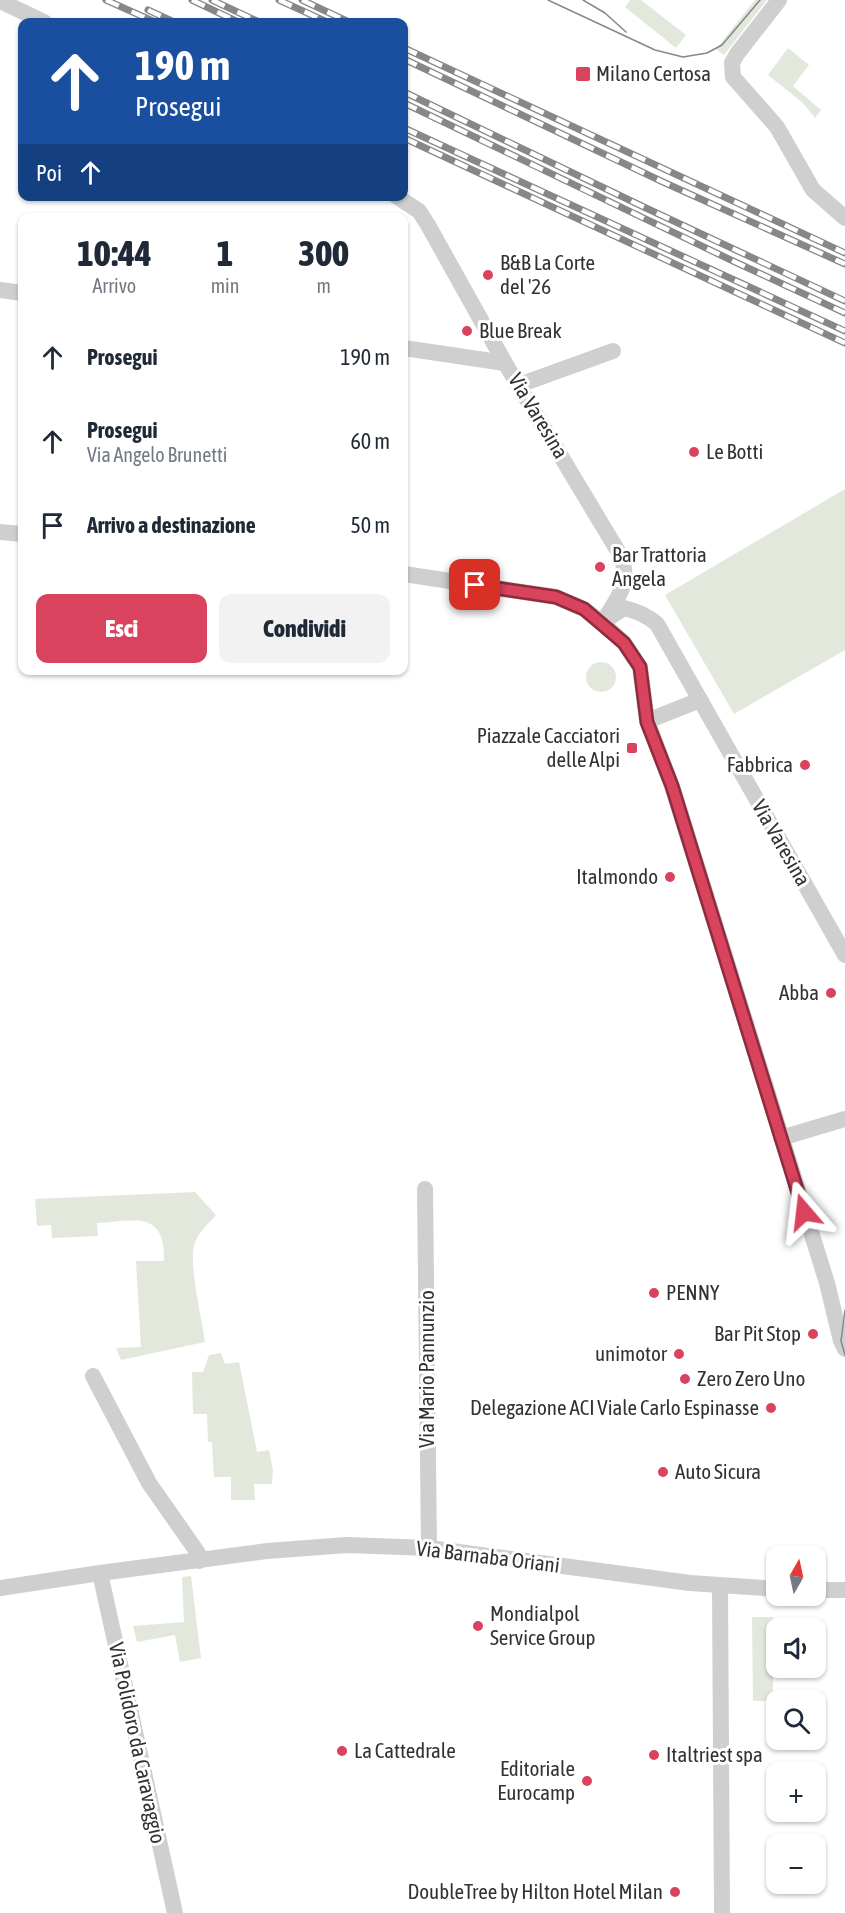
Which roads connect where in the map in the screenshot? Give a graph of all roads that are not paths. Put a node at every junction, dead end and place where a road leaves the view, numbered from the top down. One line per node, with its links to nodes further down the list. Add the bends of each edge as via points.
1 (779, 0): 5 (street, via 737,54 732,63 733,77 777,127 813,190)
2 (0, 1): 3 (street)
3 (36, 18)
4 (404, 201): 10 (street, Via Varesina, via 419,211)
5 (845, 218)
6 (0, 290): 7 (street)
7 (18, 292)
8 (408, 349): 10 (street)
9 (613, 351): 11 (street)
10 (506, 363): 11 (street, Via Varesina)
11 (519, 385): 15 (street, Via Varesina, via 622,558 626,571 624,586)
12 (0, 532): 13 (street)
13 (18, 534)
14 (408, 575): 15 (street, via 556,597 584,609)
15 (602, 623): 16 (street, via 624,608 651,618); 17 (street, via 624,643 640,667)
16 (700, 700): 17 (street); 18 (street, Via Varesina)
17 (647, 722): 20 (street)
18 (845, 955)
19 (845, 1119): 20 (street)
20 (781, 1138): 22 (street)
21 (425, 1189): 24 (street, Via Mario Pannunzio)
22 (844, 1342)
23 (93, 1376): 25 (street, via 149,1483 198,1553)
24 (429, 1548): 25 (street, Via Barnaba Oriani, via 327,1545); 27 (street, Via Barnaba Oriani)
25 (199, 1561): 26 (street, Via Barnaba Oriani)
26 (100, 1573): 28 (street, Via Barnaba Oriani); 32 (street, Via Polidoro da Caravaggio)
27 (720, 1586): 29 (street, Via Barnaba Oriani); 33 (street)
28 (0, 1588)
29 (766, 1588)
30 (826, 1590): 31 (street)
31 (845, 1590)
32 (175, 1913)
33 (722, 1913)

